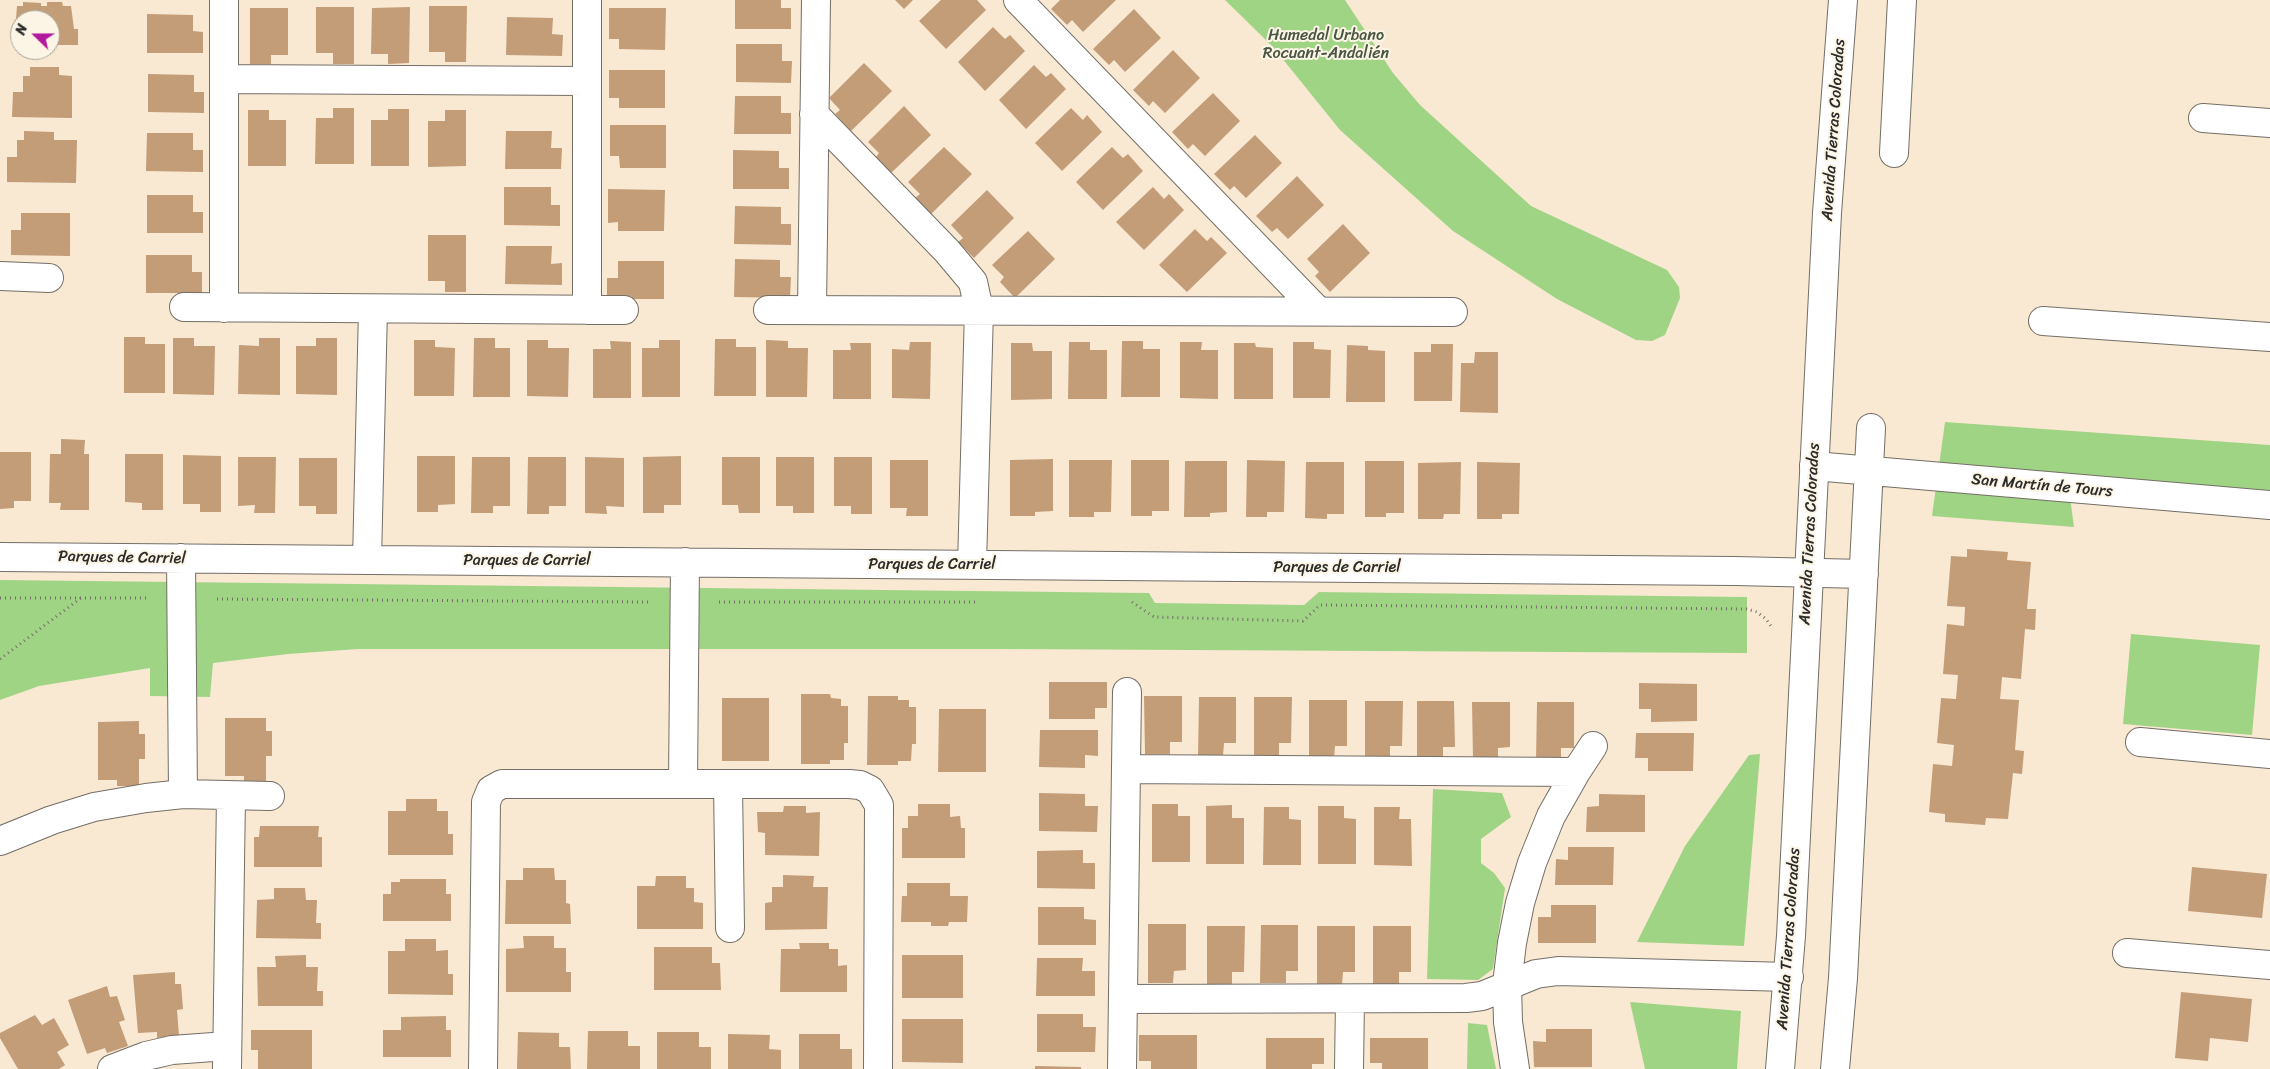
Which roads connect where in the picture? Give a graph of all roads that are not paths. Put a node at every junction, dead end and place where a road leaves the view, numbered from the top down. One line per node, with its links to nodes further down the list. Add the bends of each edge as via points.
1 (224, 0): 7 (street)
2 (587, 0): 8 (street)
3 (816, 0): 9 (street)
4 (1018, 0): 23 (street)
5 (1843, 0): 28 (street, Avenida Tierras Coloradas)
6 (1902, 0): 12 (street)
7 (224, 80): 8 (street); 16 (street)
8 (587, 81): 19 (street)
9 (814, 114): 18 (street); 22 (street, via 964,269 973,282)
10 (2203, 118): 11 (street)
11 (2270, 123)
12 (1894, 153)
13 (0, 276): 14 (street)
14 (49, 278)
15 (184, 307): 16 (street)
16 (224, 308): 17 (street)
17 (373, 309): 19 (street); 33 (street)
18 (812, 309): 21 (street); 22 (street)
19 (587, 310): 20 (street)
20 (624, 310)
21 (768, 310)
22 (979, 310): 23 (street); 35 (street)
23 (1317, 310): 24 (street)
24 (1453, 312)
25 (2043, 321): 26 (street)
26 (2270, 337)
27 (1871, 428): 29 (street)
28 (1814, 466): 29 (street, San Martín de Tours); 36 (street, Avenida Tierras Coloradas)
29 (1869, 471): 30 (street, San Martín de Tours); 37 (street)
30 (2270, 505)
31 (0, 557): 32 (street, Parques de Carriel)
32 (181, 558): 33 (street, Parques de Carriel); 46 (street)
33 (367, 560): 34 (street, Parques de Carriel)
34 (684, 562): 35 (street, Parques de Carriel); 44 (street)
35 (972, 565): 36 (street, Parques de Carriel)
36 (1809, 572): 37 (street, Parques de Carriel); 53 (street, Avenida Tierras Coloradas)
37 (1864, 574): 65 (street, via 1843,978)
38 (1127, 692): 42 (street)
39 (2140, 742): 41 (street)
40 (1593, 746): 43 (street)
41 (2270, 754)
42 (1126, 768): 43 (street); 55 (street)
43 (1576, 772): 54 (street, via 1551,816 1532,863 1513,935)
44 (683, 784): 45 (street); 59 (street, via 502,784 491,790 486,802)
45 (728, 784): 50 (street); 60 (street, via 849,784 860,785 876,797 879,805)
46 (183, 794): 47 (street); 49 (street, via 94,808 52,820)
47 (230, 796): 48 (street); 57 (street)
48 (270, 796)
49 (0, 841)
50 (730, 928)
51 (2127, 953): 52 (street)
52 (2270, 965)
53 (1788, 977): 54 (street, via 1558,971 1536,974); 64 (street, Avenida Tierras Coloradas)
54 (1507, 984): 56 (street, via 1482,996 1466,998); 63 (street, via 1508,1022)
55 (1123, 999): 56 (street); 61 (street)
56 (1350, 999): 62 (street)
57 (227, 1057): 58 (street, via 154,1054)
58 (112, 1069)
59 (482, 1069)
60 (878, 1069)
61 (1122, 1069)
62 (1349, 1069)
63 (1515, 1069)
64 (1780, 1069)
65 (1835, 1069)

